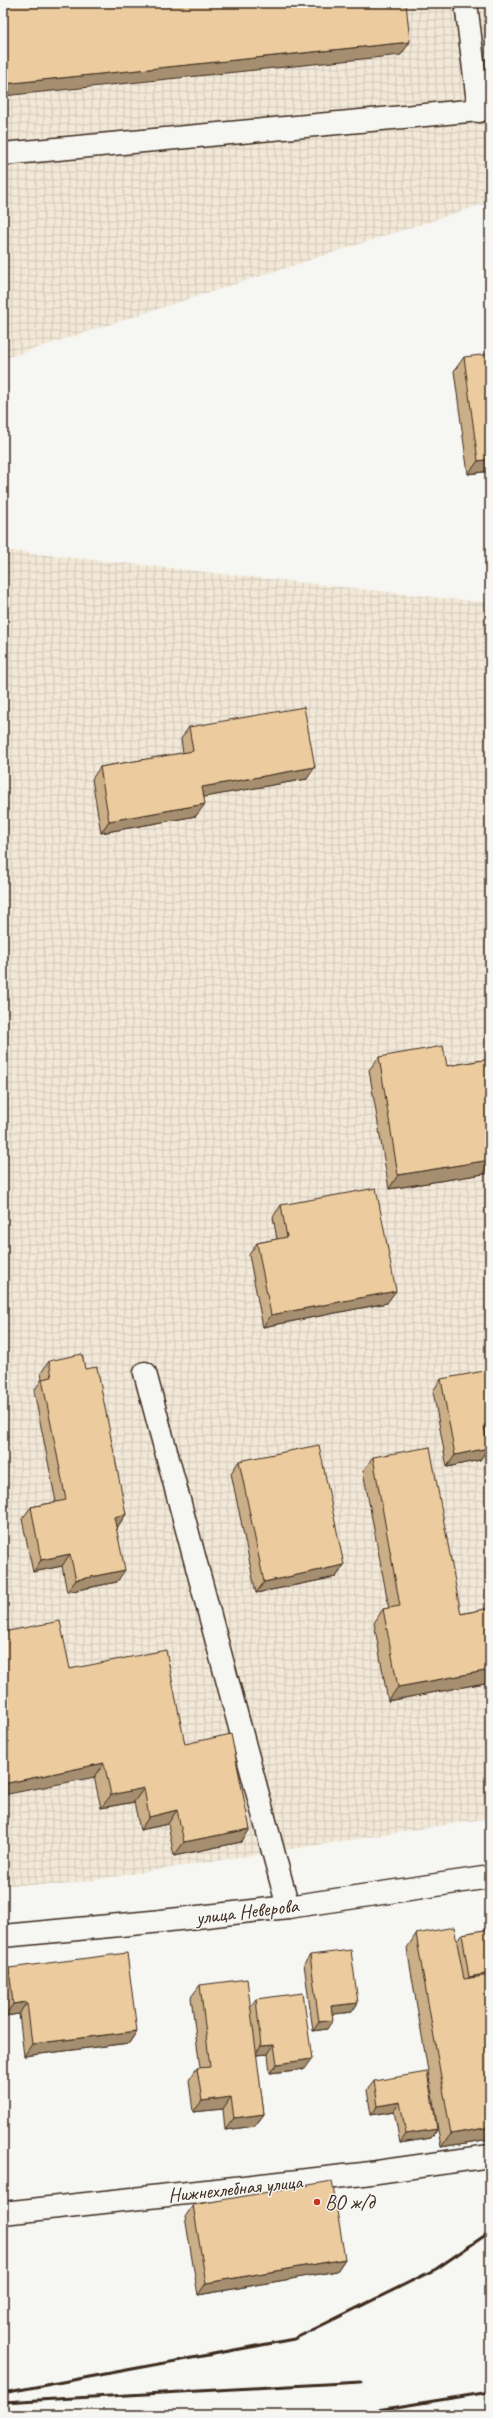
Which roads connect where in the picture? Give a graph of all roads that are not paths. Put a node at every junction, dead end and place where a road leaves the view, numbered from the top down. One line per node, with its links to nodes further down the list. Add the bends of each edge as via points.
1 (466, 3): 2 (street)
2 (484, 110): 3 (street)
3 (3, 154)
4 (144, 1373): 6 (street)
5 (490, 1877): 6 (street, улица Неверова)
6 (288, 1907): 7 (street, улица Неверова)
7 (3, 1936)
8 (490, 2156): 9 (street, Нижнехлебная улица, via 363,2174)
9 (3, 2213)

